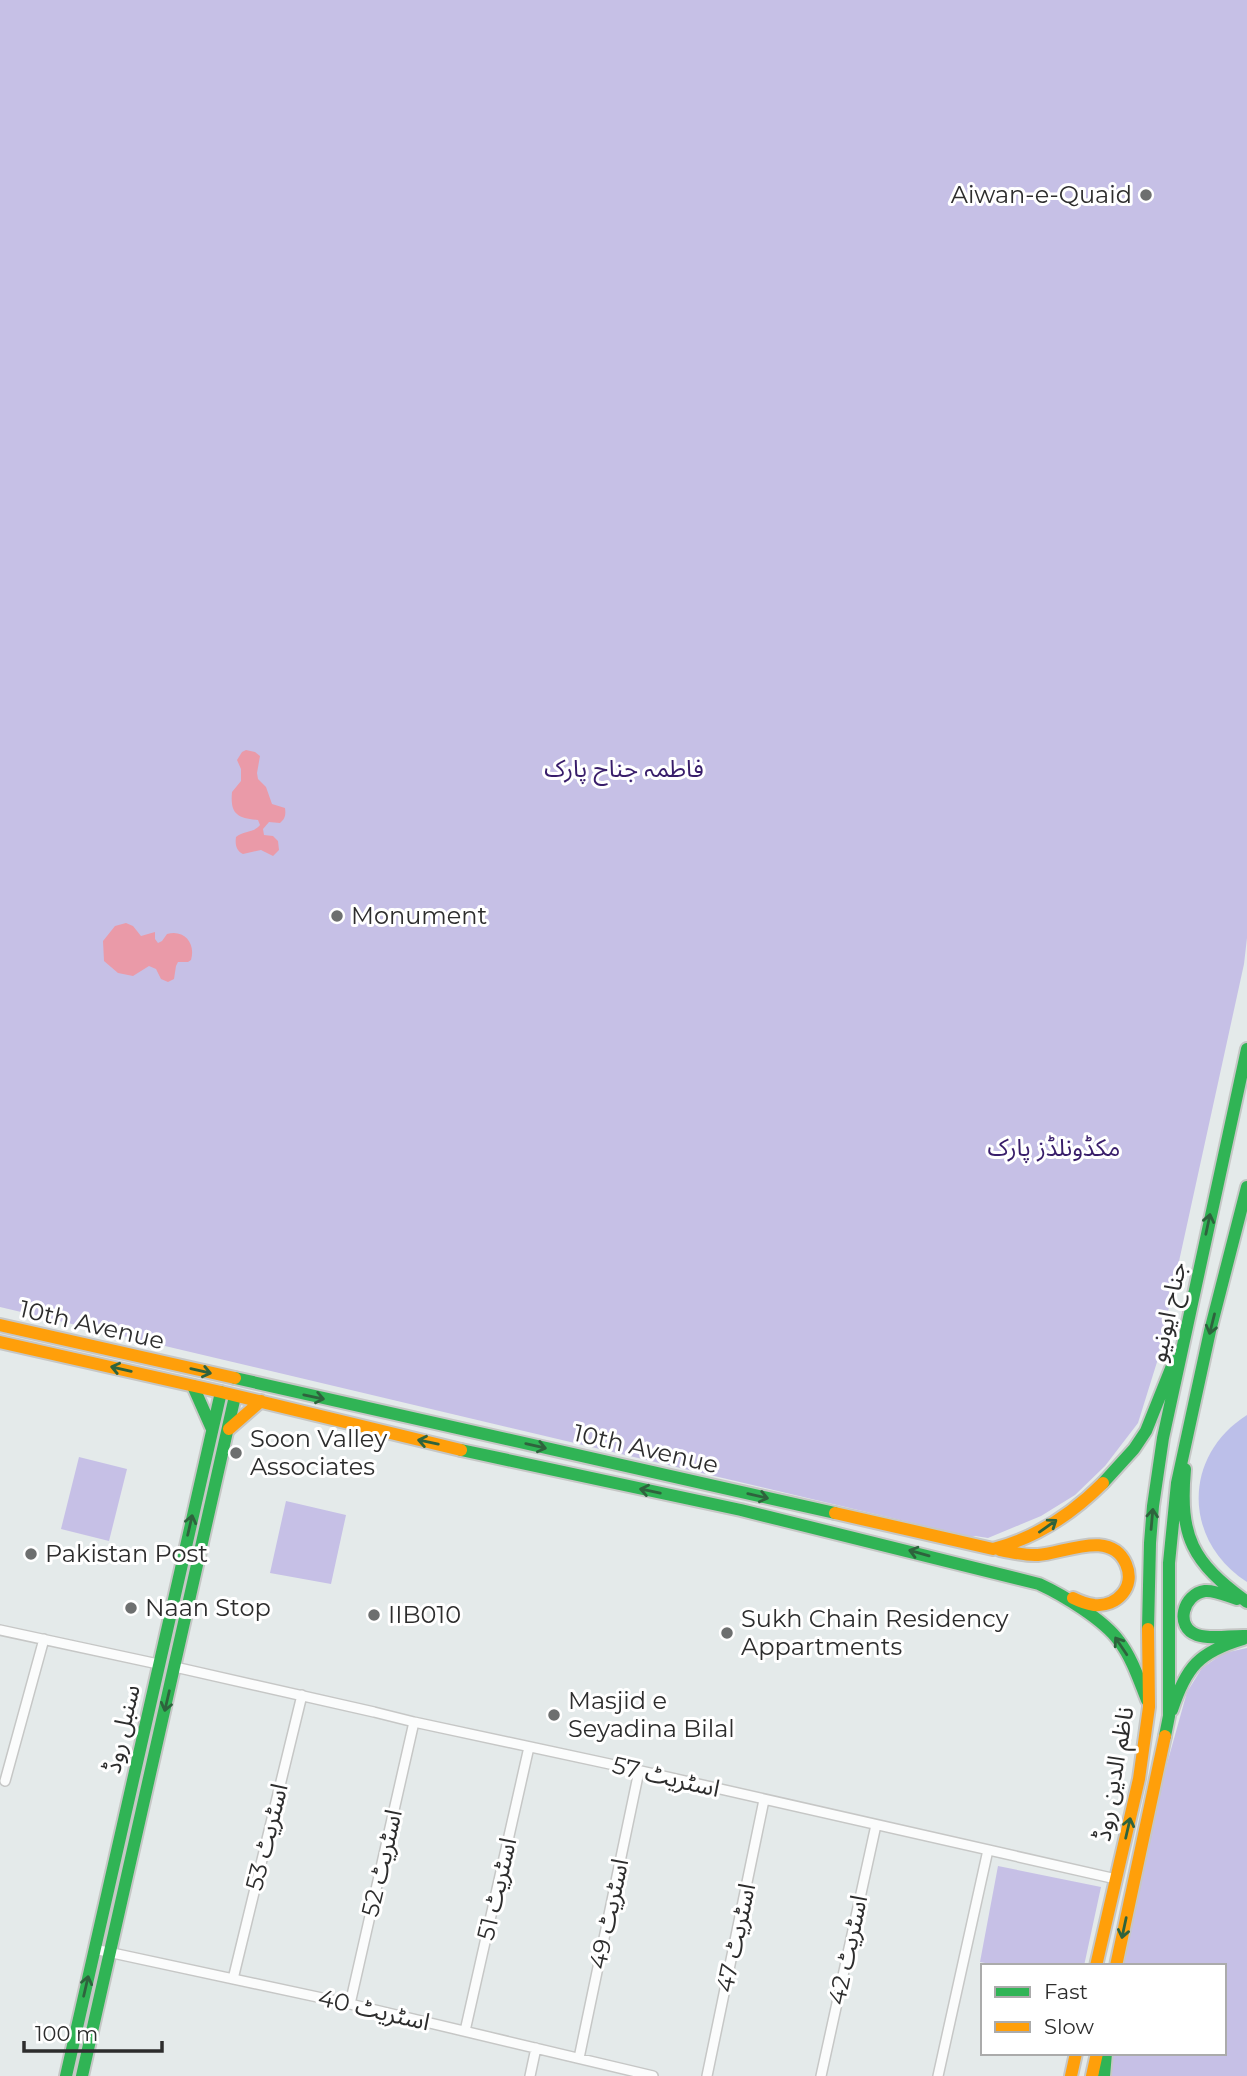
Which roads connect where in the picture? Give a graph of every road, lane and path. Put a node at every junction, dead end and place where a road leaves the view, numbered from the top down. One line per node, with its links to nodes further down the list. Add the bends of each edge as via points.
1 (1247, 1049): 5 (main road, جناح ایونیو, one-way to 1)
2 (1247, 1187): 14 (main road, جناح ایونیو, one-way to 14)
3 (0, 1325): 4 (main road, 10th Avenue)
4 (51, 1337): 7 (main road); 15 (main road, 10th Avenue, one-way to 15)
5 (1183, 1340): 17 (main road, 10th Avenue, one-way to 5, via 1042,1531 1109,1478 1152,1419); 18 (main road, جناح ایونیو, one-way to 5, via 1153,1506)
6 (0, 1342): 7 (main road, 10th Avenue)
7 (46, 1352): 8 (main road, 10th Avenue, one-way to 7)
8 (193, 1386): 9 (main road, 10th Avenue); 12 (main road)
9 (221, 1392): 10 (main road, 10th Avenue); 12 (main road, سنبل روڈ)
10 (235, 1395): 11 (main road, 10th Avenue); 13 (main road, سنبل روڈ)
11 (261, 1401): 13 (main road); 16 (main road, 10th Avenue, one-way to 11)
12 (212, 1429): 25 (main road, سنبل روڈ, one-way to 12)
13 (229, 1429): 26 (main road, سنبل روڈ)
14 (1186, 1441): 20 (main road, via 1186,1529 1213,1577); 21 (main road, جناح ایونیو, via 1173,1510)
15 (681, 1479): 16 (main road); 17 (main road, 10th Avenue, one-way to 17)
16 (677, 1497): 19 (main road, 10th Avenue, one-way to 16, via 895,1546)
17 (993, 1549): 19 (main road, via 1036,1555 1107,1545 1120,1552 1127,1564 1129,1583 1116,1601 1094,1605)
18 (1149, 1587): 28 (main road, ناظم الدین روڈ)
19 (1061, 1594): 28 (main road, 10th Avenue, one-way to 19, via 1118,1639)
20 (1247, 1602): 23 (main road, via 1201,1591 1189,1600 1183,1620 1187,1629 1201,1636)
21 (1168, 1619): 29 (main road, ناظم الدین روڈ)
22 (0, 1630): 24 (street)
23 (1247, 1637): 29 (main road, via 1198,1659 1180,1683)
24 (44, 1639): 25 (street); 33 (street)
25 (158, 1664): 38 (main road, سنبل روڈ)
26 (175, 1667): 27 (street, اسٹریٹ 57); 39 (main road, سنبل روڈ, one-way to 39)
27 (302, 1695): 30 (street, اسٹریٹ 57); 42 (street, اسٹریٹ 53)
28 (1149, 1707): 37 (main road, ناظم الدین روڈ, one-way to 28, via 1139,1779)
29 (1169, 1716): 41 (main road, ناظم الدین روڈ, one-way to 41)
30 (414, 1723): 31 (street, اسٹریٹ 57); 43 (street, اسٹریٹ 52)
31 (529, 1747): 32 (street, اسٹریٹ 57); 44 (street, اسٹریٹ 51)
32 (639, 1770): 34 (street, اسٹریٹ 57); 49 (street, اسٹریٹ 49)
33 (5, 1780)
34 (764, 1800): 35 (street, اسٹریٹ 57); 54 (street, اسٹریٹ 47)
35 (876, 1825): 36 (street, اسٹریٹ 57); 55 (street, اسٹریٹ 42)
36 (988, 1850): 37 (street, اسٹریٹ 57); 56 (street)
37 (1116, 1880): 40 (main road, ناظم الدین روڈ)
38 (94, 1949): 39 (street, اسٹریٹ 40); 50 (main road, سنبل روڈ, one-way to 38)
39 (111, 1952): 42 (street, اسٹریٹ 40); 51 (main road, سنبل روڈ)
40 (1096, 1964)
41 (1116, 1964)
42 (233, 1979): 43 (street, اسٹریٹ 40)
43 (350, 2004): 44 (street, اسٹریٹ 40)
44 (465, 2031): 45 (street, اسٹریٹ 40)
45 (536, 2048): 49 (street, اسٹریٹ 40); 52 (street)
46 (1076, 2055): 57 (main road)
47 (1097, 2055): 58 (main road)
48 (1106, 2055): 59 (main road)
49 (579, 2058): 53 (street, اسٹریٹ 40)
50 (66, 2076)
51 (82, 2076)
52 (530, 2076)
53 (653, 2076)
54 (707, 2076)
55 (821, 2076)
56 (939, 2076)
57 (1071, 2076)
58 (1092, 2076)
59 (1104, 2076)

